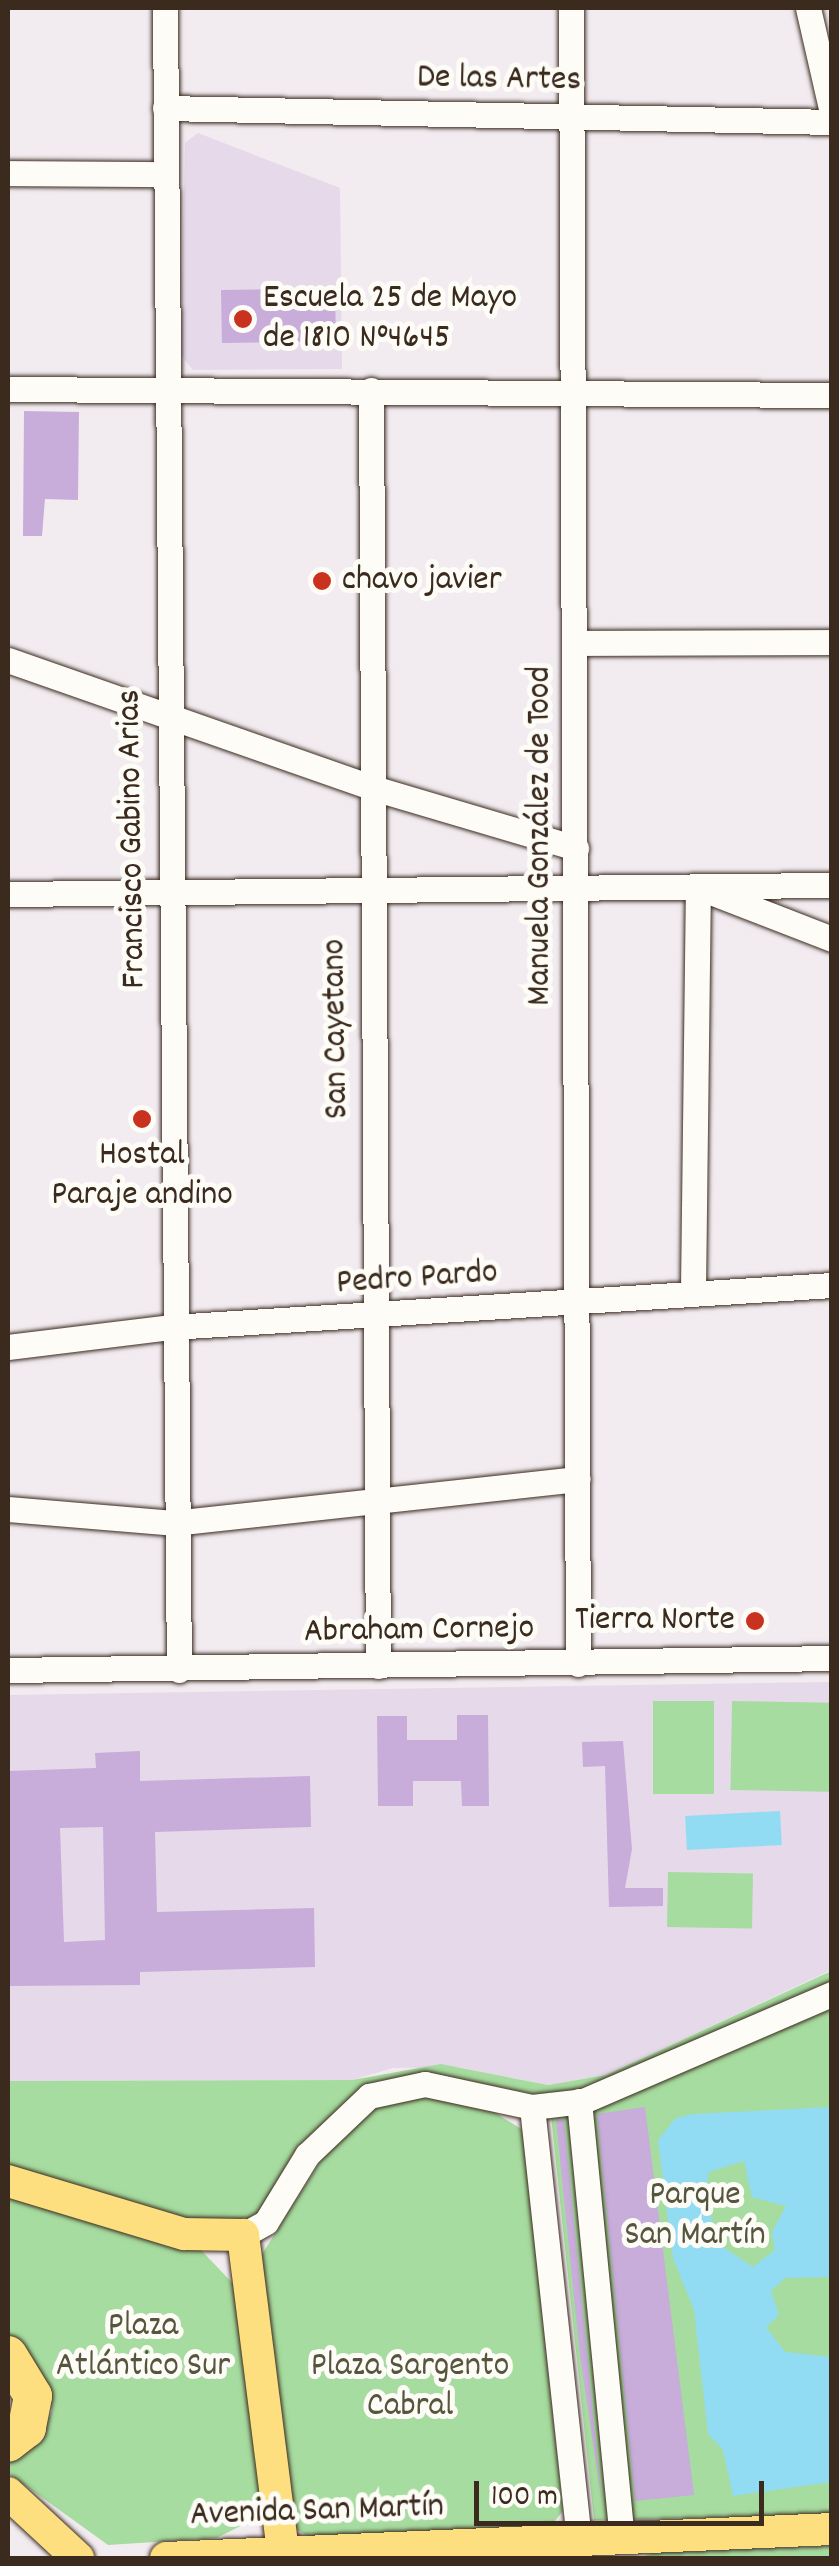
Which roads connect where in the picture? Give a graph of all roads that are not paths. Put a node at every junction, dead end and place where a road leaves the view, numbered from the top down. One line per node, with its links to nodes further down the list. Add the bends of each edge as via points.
1 (165, 8): 4 (street, Francisco Gabino Arias)
2 (571, 8): 6 (street, Manuela González de Tood)
3 (808, 8): 5 (street)
4 (165, 108): 6 (street, De las Artes); 9 (street, Francisco Gabino Arias)
5 (832, 113)
6 (571, 116): 7 (street, De las Artes); 13 (street, Manuela González de Tood)
7 (832, 122)
8 (8, 173): 9 (street)
9 (165, 174): 11 (street, Francisco Gabino Arias)
10 (8, 389): 11 (street)
11 (164, 390): 12 (street); 18 (street, Francisco Gabino Arias)
12 (371, 390): 13 (street); 19 (street, San Cayetano)
13 (576, 392): 14 (street); 16 (street, Manuela González de Tood)
14 (832, 394)
15 (832, 642): 16 (street)
16 (577, 643): 20 (street, Manuela González de Tood)
17 (8, 660): 18 (street)
18 (166, 716): 19 (street); 25 (street, Francisco Gabino Arias)
19 (370, 787): 20 (street); 24 (street, San Cayetano)
20 (576, 848): 23 (street, Manuela González de Tood)
21 (832, 885): 22 (street)
22 (698, 887): 23 (street); 27 (street); 29 (street)
23 (576, 888): 24 (street); 30 (street, Manuela González de Tood)
24 (370, 891): 25 (street); 31 (street, San Cayetano)
25 (169, 892): 26 (street); 32 (street, Francisco Gabino Arias)
26 (8, 894)
27 (832, 939)
28 (832, 1285): 29 (street, Pedro Pardo)
29 (693, 1291): 30 (street, Pedro Pardo)
30 (576, 1302): 31 (street, Pedro Pardo); 34 (street, Manuela González de Tood)
31 (377, 1318): 32 (street, Pedro Pardo); 35 (street, San Cayetano)
32 (172, 1327): 33 (street, Pedro Pardo); 37 (street, Francisco Gabino Arias)
33 (8, 1347)
34 (578, 1478): 35 (street); 39 (street, Manuela González de Tood)
35 (376, 1501): 37 (street); 40 (street, San Cayetano)
36 (8, 1509): 37 (street)
37 (173, 1523): 42 (street, Francisco Gabino Arias)
38 (832, 1658): 39 (street, Abraham Cornejo)
39 (578, 1664): 40 (street, Abraham Cornejo)
40 (378, 1666): 42 (street, Abraham Cornejo)
41 (8, 1670): 42 (street, Abraham Cornejo)
42 (179, 1670)
43 (832, 1994): 44 (street)
44 (580, 2101): 45 (street); 52 (street)
45 (532, 2107): 47 (street, via 454,2086 397,2086 369,2096 308,2155 266,2222); 53 (street)
46 (8, 2181): 47 (main road, via 184,2234)
47 (243, 2235): 55 (main road)
48 (8, 2355): 49 (highway, via 29,2384 33,2412)
49 (8, 2444)
50 (8, 2492): 54 (main road)
51 (832, 2530): 52 (main road, Avenida San Martín)
52 (622, 2538): 53 (main road, Avenida San Martín)
53 (579, 2541): 55 (main road, Avenida San Martín)
54 (80, 2555)
55 (283, 2557): 57 (main road, Avenida San Martín)
56 (136, 2558): 57 (main road, Avenida San Martín)
57 (166, 2558)

